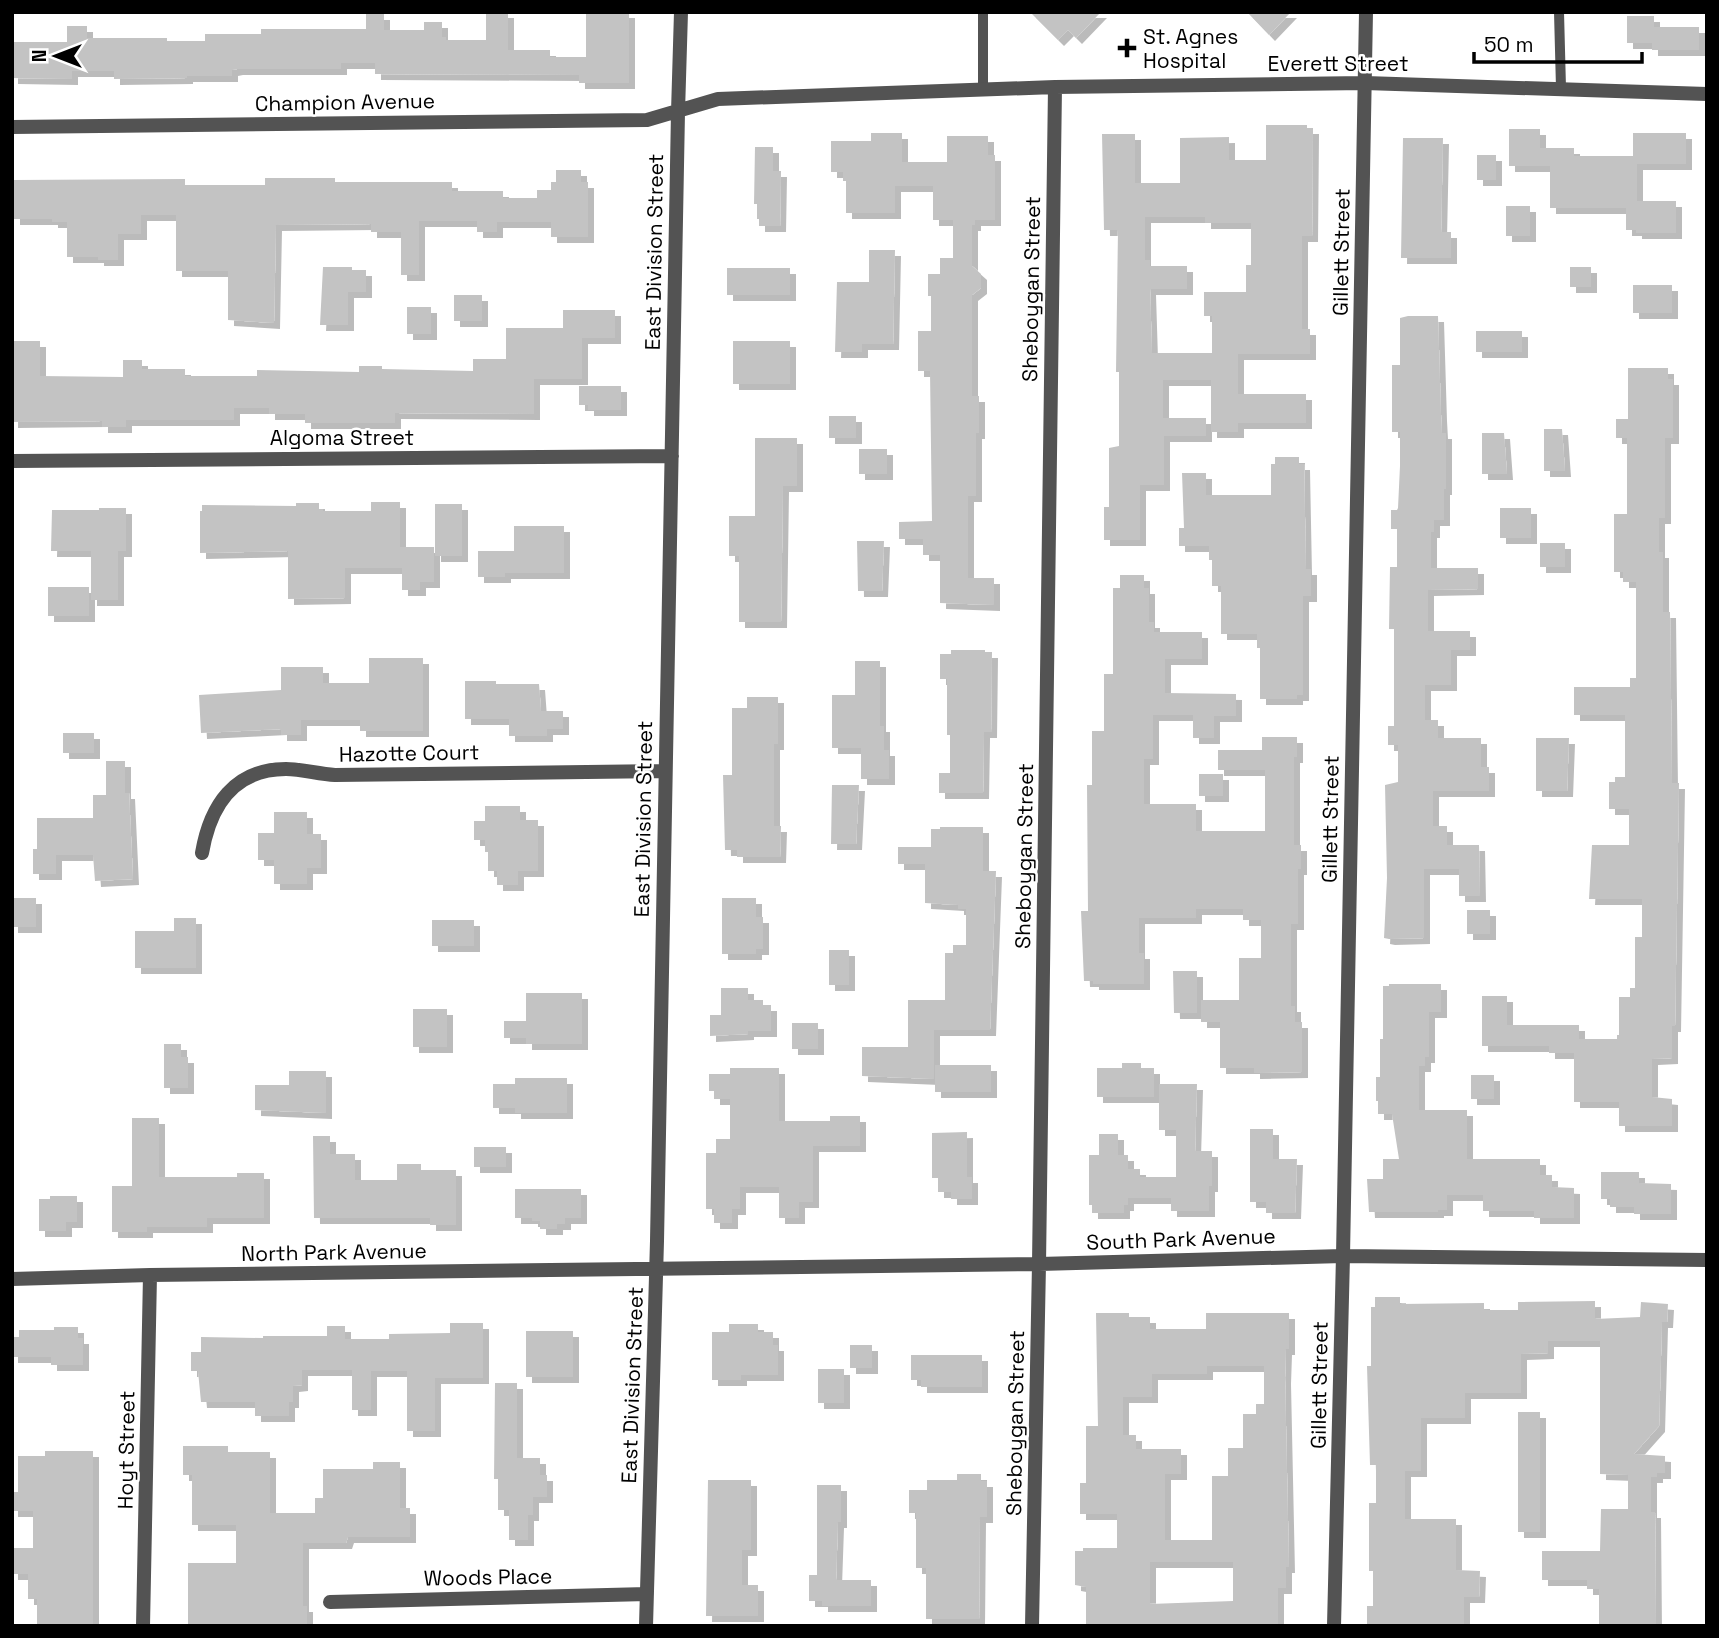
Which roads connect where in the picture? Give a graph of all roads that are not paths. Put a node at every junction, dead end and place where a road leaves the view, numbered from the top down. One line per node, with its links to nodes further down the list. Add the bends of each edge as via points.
1 (681, 12): 10 (street, East Division Street)
2 (983, 12): 8 (lane)
3 (1366, 12): 5 (street, Gillett Street)
4 (1559, 12): 7 (lane)
5 (1365, 83): 6 (street, Everett Street); 7 (street, Everett Street); 16 (street, Gillett Street)
6 (1055, 87): 8 (street, Everett Street); 18 (street, Sheboygan Street)
7 (1561, 88): 9 (street, Everett Street)
8 (983, 89): 10 (street, Everett Street, via 718,99)
9 (1707, 94)
10 (678, 112): 11 (street, Champion Avenue, via 647,120); 12 (street, East Division Street)
11 (12, 127)
12 (672, 456): 13 (street, Algoma Street); 14 (street, East Division Street)
13 (12, 461)
14 (665, 771): 15 (street, Hazotte Court, via 334,775 270,770 248,777 223,796); 19 (street, East Division Street)
15 (202, 853)
16 (1343, 1256): 17 (street, South Park Avenue); 18 (street, South Park Avenue); 27 (street, Gillett Street)
17 (1707, 1260)
18 (1039, 1264): 19 (street, South Park Avenue); 26 (street, Sheboygan Street)
19 (656, 1269): 20 (street, North Park Avenue); 22 (street, East Division Street)
20 (150, 1275): 21 (street, North Park Avenue); 24 (street, Hoyt Street)
21 (12, 1279)
22 (647, 1594): 23 (street, Woods Place); 25 (street, East Division Street)
23 (330, 1602)
24 (143, 1626)
25 (646, 1626)
26 (1032, 1626)
27 (1334, 1626)

